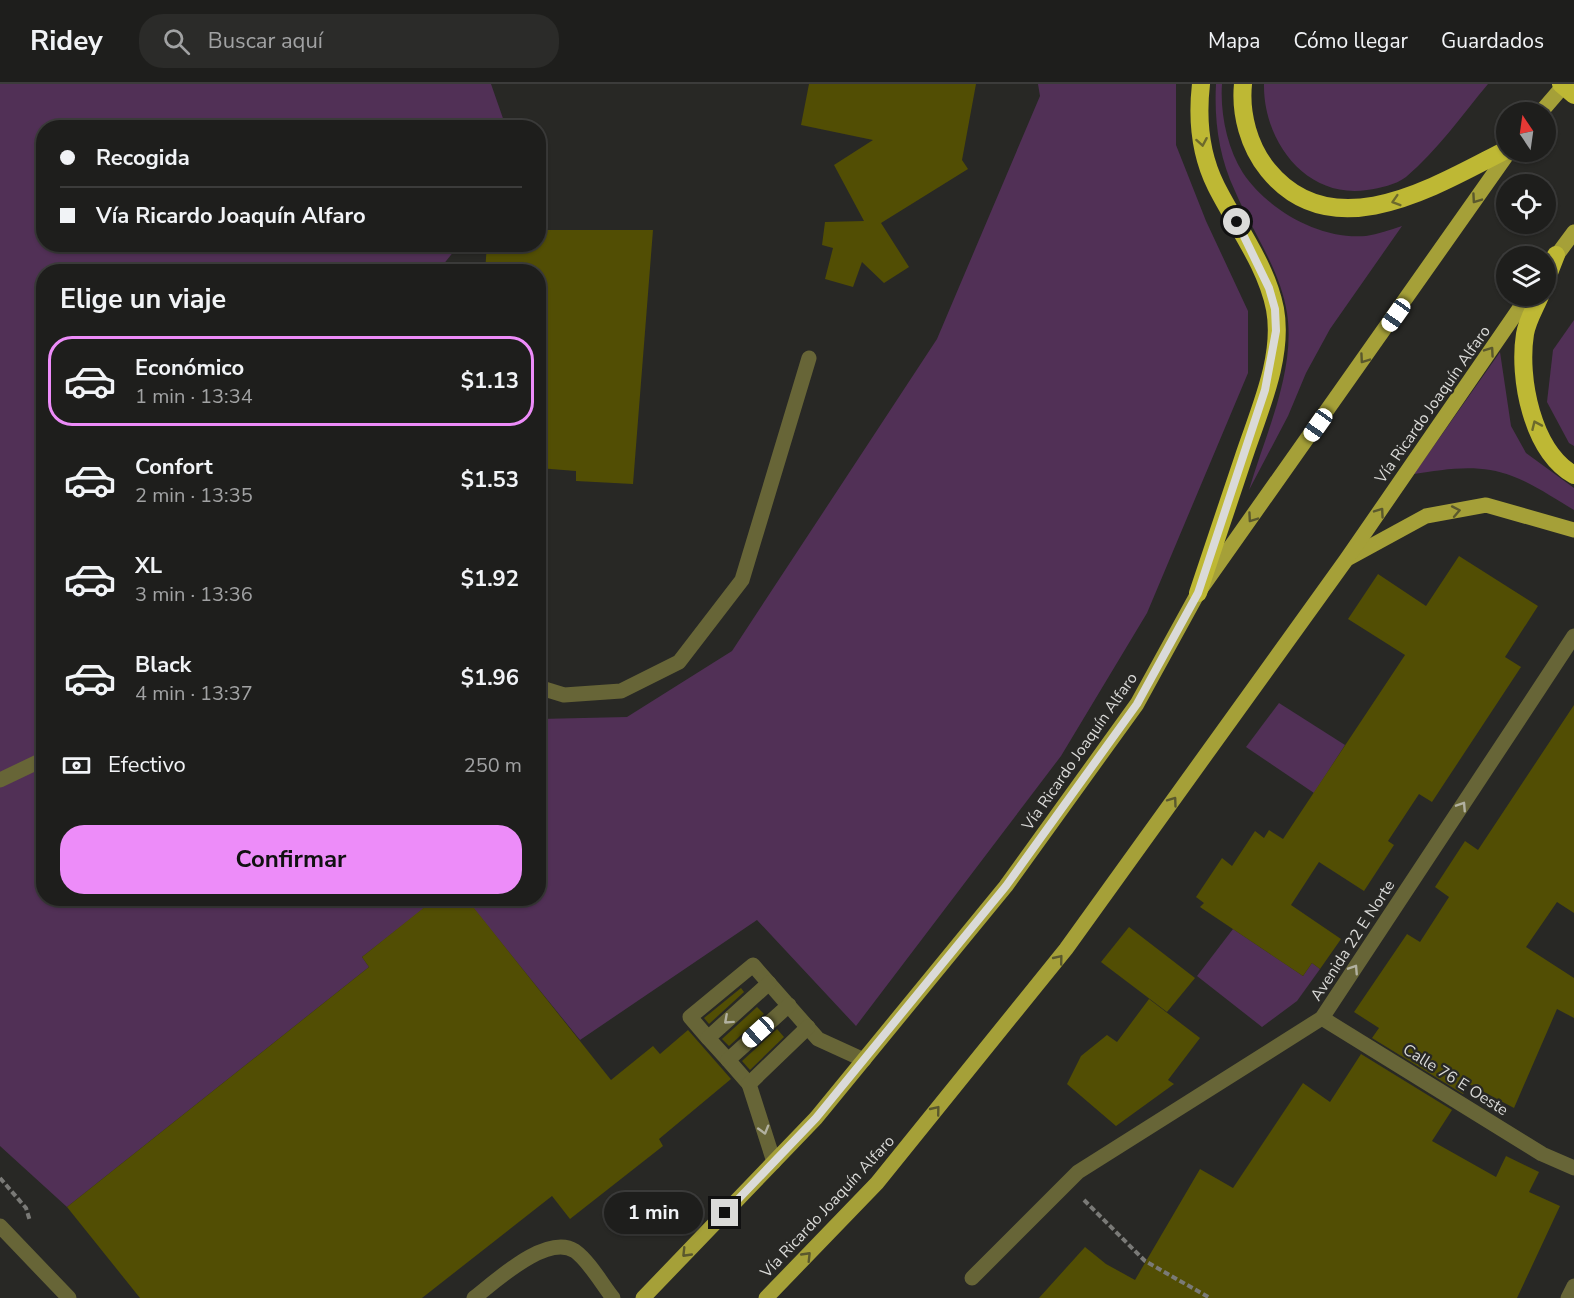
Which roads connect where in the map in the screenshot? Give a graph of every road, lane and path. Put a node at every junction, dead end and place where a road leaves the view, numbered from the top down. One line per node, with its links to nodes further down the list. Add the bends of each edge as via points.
1 (1201, 84): 16 (highway, one-way to 16, via 1199,121 1208,166 1269,288 1276,331 1265,390)
2 (1243, 84): 6 (highway, one-way to 2, via 1405,198 1381,205 1339,208 1305,198 1275,179 1249,133)
3 (1563, 84): 4 (highway); 5 (main road)
4 (1574, 95)
5 (1549, 102)
6 (1496, 156)
7 (1500, 162): 16 (main road, Vía Ricardo Joaquín Alfaro, one-way to 16)
8 (1574, 232): 9 (main road)
9 (1556, 255)
10 (1521, 306): 15 (main road, Vía Ricardo Joaquín Alfaro, one-way to 10)
11 (1536, 306): 13 (highway, one-way to 11, via 1546,445 1523,386 1525,332)
12 (809, 358): 18 (street, via 742,580 679,662 621,691 564,695)
13 (1572, 474)
14 (1574, 530): 15 (main road, one-way to 14, via 1426,516 1486,505)
15 (1346, 560): 41 (main road, Vía Ricardo Joaquín Alfaro, one-way to 15, via 877,1183 1066,949)
16 (1198, 593): 27 (main road, Vía Ricardo Joaquín Alfaro, via 1137,704 1006,886)
17 (1574, 636): 23 (street, Avenida 22 E Norte, one-way to 17)
18 (546, 689)
19 (36, 763): 20 (street)
20 (0, 780)
21 (769, 983): 22 (street); 25 (street, one-way to 25); 25 (street, via 753,965 690,1017)
22 (789, 1005): 24 (street); 26 (street)
23 (1322, 1018): 30 (street, Calle 76 E Oeste, via 1542,1154); 32 (street, Avenida 22 E Norte, via 1078,1172)
24 (808, 1027): 27 (street, via 818,1039); 28 (street)
25 (708, 1038): 26 (street)
26 (728, 1059): 28 (street)
27 (864, 1060): 29 (main road, Vía Ricardo Joaquín Alfaro)
28 (749, 1084): 29 (street, one-way to 29)
29 (774, 1162): 40 (main road, Vía Ricardo Joaquín Alfaro, one-way to 40)
30 (1574, 1168)
31 (0, 1178): 33 (path)
32 (1067, 1183): 35 (street, Avenida 22 E Norte); 42 (path, via 1145,1261)
33 (26, 1208)
34 (0, 1226): 37 (street)
35 (972, 1278)
36 (1574, 1286): 43 (street)
37 (69, 1298)
38 (474, 1298): 39 (street, via 542,1250 562,1245 576,1252)
39 (613, 1298)
40 (643, 1298)
41 (766, 1298)
42 (1210, 1298)
43 (1568, 1298)

